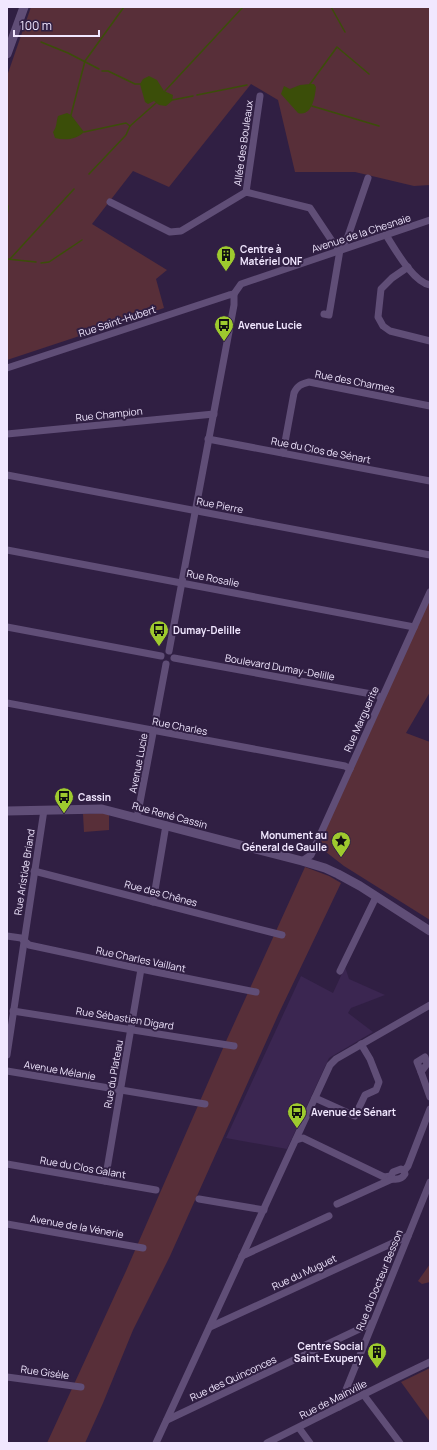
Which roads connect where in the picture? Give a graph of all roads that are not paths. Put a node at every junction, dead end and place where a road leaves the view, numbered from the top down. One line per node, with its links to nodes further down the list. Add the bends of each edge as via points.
1 (24, 7): 2 (main road)
2 (7, 54)
3 (260, 96): 5 (street, Allée des Bouleaux)
4 (368, 178): 9 (street, via 347,239)
5 (246, 192): 6 (street, via 181,231 170,232); 9 (street, via 310,208)
6 (110, 202)
7 (430, 220): 8 (street, Avenue de la Chesnaie)
8 (386, 235): 9 (street, Avenue de la Chesnaie); 10 (street)
9 (340, 250): 12 (street, Avenue de la Chesnaie, via 241,284); 13 (street, via 328,315)
10 (408, 267): 11 (street, via 424,284); 14 (street, via 381,289 378,317 383,326 390,331)
11 (430, 285)
12 (234, 294): 15 (street, Rue Saint-Hubert); 17 (street)
13 (324, 314)
14 (430, 341)
15 (7, 368)
16 (430, 406): 20 (street, Rue des Charmes, via 303,383 294,393)
17 (214, 414): 18 (street, Rue Champion); 19 (street)
18 (7, 434)
19 (208, 439): 20 (street, Rue du Clos de Sénart); 23 (street)
20 (283, 452): 22 (street, Rue du Clos de Sénart)
21 (7, 475): 23 (street, Rue Pierre)
22 (430, 481)
23 (195, 510): 25 (street, Rue Pierre); 26 (street)
24 (7, 550): 26 (street, Rue Rosalie)
25 (430, 555)
26 (182, 582): 29 (street, Rue Rosalie); 30 (street)
27 (430, 592): 29 (street, Rue Marguerite)
28 (7, 627): 31 (street)
29 (414, 627): 34 (street, Rue Marguerite)
30 (169, 651): 31 (street, via 165,651); 32 (street)
31 (161, 656): 33 (street, via 161,660)
32 (174, 658): 33 (street, via 171,663); 34 (street, Boulevard Dumay-Delille, via 377,695)
33 (166, 664): 36 (street, Avenue Lucie)
34 (381, 698): 37 (street, Rue Marguerite)
35 (7, 703): 36 (street, Rue Charles)
36 (154, 731): 37 (street, Rue Charles); 40 (street, Avenue Lucie)
37 (350, 768): 42 (street, Rue Marguerite)
38 (44, 810): 39 (main road, Rue René Cassin); 40 (main road, Rue René Cassin, via 102,809); 45 (street, Rue Aristide Briand)
39 (7, 811)
40 (137, 818): 41 (main road, Rue René Cassin)
41 (166, 825): 43 (main road, Rue René Cassin); 47 (street)
42 (311, 854): 43 (street, Rue Marguerite); 44 (street)
43 (302, 861): 44 (main road, Rue René Cassin)
44 (325, 868): 46 (main road, Rue René Cassin)
45 (34, 871): 47 (street, Rue des Chênes); 51 (street, Rue Aristide Briand)
46 (376, 897): 48 (main road, Rue René Cassin); 53 (street)
47 (153, 902): 49 (street, Rue des Chênes)
48 (430, 931)
49 (282, 935)
50 (7, 936): 51 (street, Rue Charles Vaillant, via 20,938)
51 (24, 942): 52 (street, Rue Charles Vaillant); 56 (street, Rue Aristide Briand)
52 (141, 969): 54 (street, Rue Charles Vaillant); 57 (street, Rue du Plateau)
53 (340, 971)
54 (256, 992)
55 (430, 1005): 58 (street)
56 (13, 1011): 57 (street, Rue Sébastien Digard); 60 (street, Rue Aristide Briand)
57 (131, 1029): 59 (street, Rue Sébastien Digard); 63 (street, Rue du Plateau)
58 (362, 1044): 65 (street, via 336,1059); 65 (street, via 379,1082 376,1090 365,1095 355,1116)
59 (234, 1046)
60 (7, 1055)
61 (428, 1061): 64 (street, via 417,1062)
62 (7, 1071): 63 (street, Avenue Mélanie)
63 (120, 1090): 66 (street, Avenue Mélanie); 71 (street, Rue du Plateau)
64 (430, 1097)
65 (314, 1098): 68 (street)
66 (205, 1104)
67 (430, 1109): 70 (street, via 408,1166 404,1171 401,1169 393,1172)
68 (296, 1140): 70 (street, via 304,1138 384,1177); 76 (street)
69 (7, 1164): 71 (street, Rue du Clos Galant)
70 (392, 1178): 75 (street)
71 (105, 1181): 73 (street, Rue du Clos Galant)
72 (430, 1182): 79 (street, Rue du Docteur Besson)
73 (156, 1190)
74 (199, 1199): 76 (street)
75 (336, 1204)
76 (264, 1210): 81 (street)
77 (329, 1216): 81 (street)
78 (7, 1224): 80 (street, Avenue de la Vénerie)
79 (408, 1236): 82 (street, Rue du Docteur Besson); 83 (street, Rue du Muguet)
80 (143, 1248)
81 (242, 1256): 83 (street)
82 (372, 1323): 88 (street, Rue du Docteur Besson); 89 (street, Rue des Quinconces)
83 (210, 1327): 89 (street)
84 (430, 1362): 87 (street, Rue de Mainville)
85 (7, 1377): 86 (street, Rue Gisèle)
86 (81, 1387)
87 (364, 1394): 88 (street, Rue de Mainville); 94 (street)
88 (339, 1407): 90 (street, Rue de Mainville)
89 (167, 1420): 91 (street)
90 (298, 1428): 92 (street, Rue de Mainville); 93 (street)
91 (156, 1443)
92 (267, 1443)
93 (310, 1443)
94 (400, 1443)

